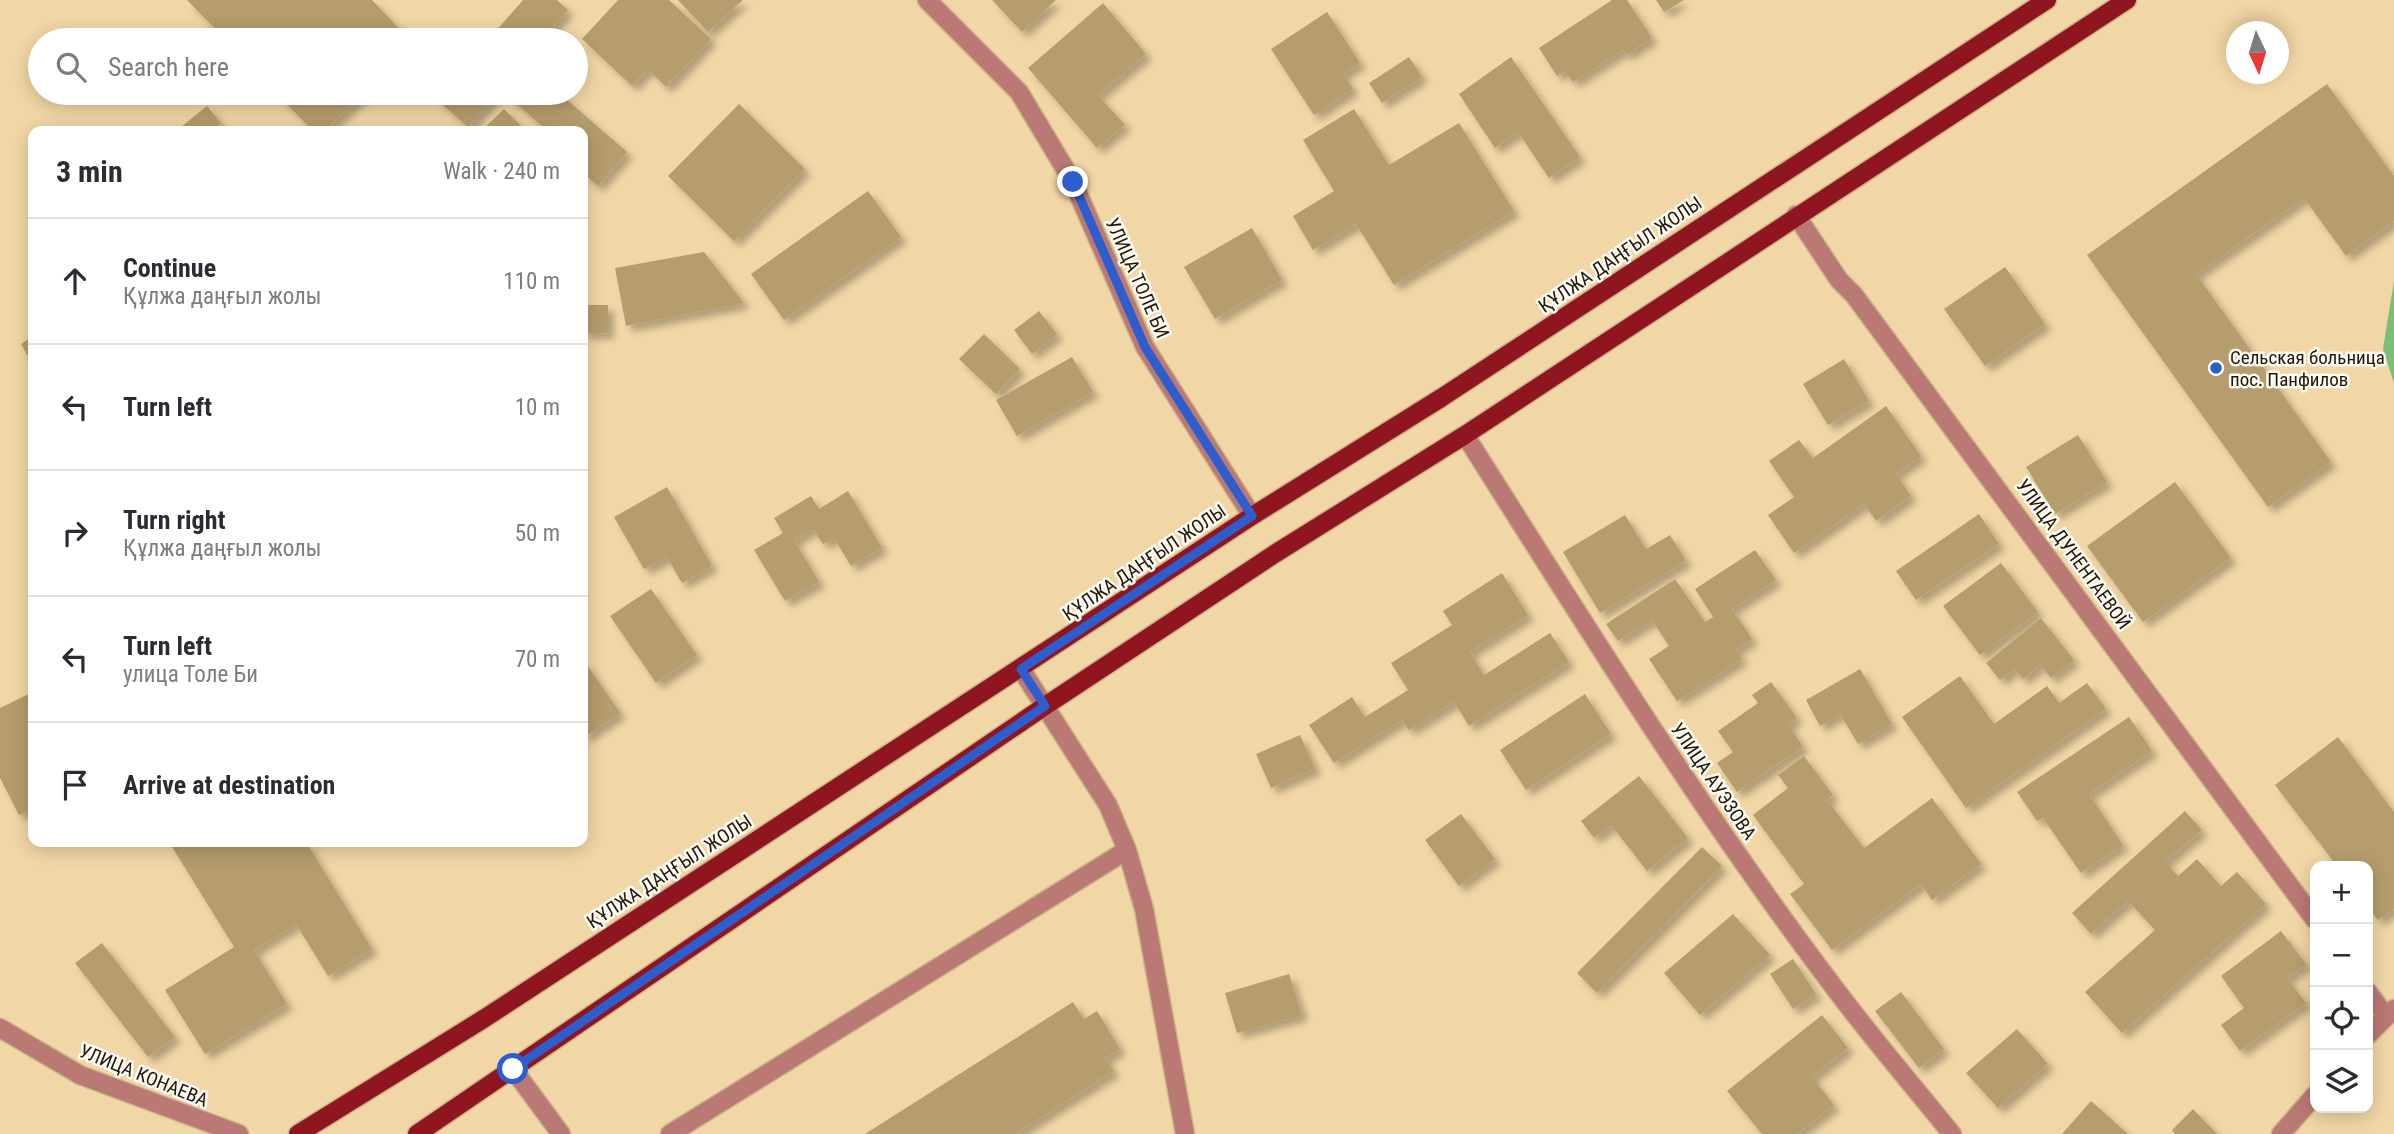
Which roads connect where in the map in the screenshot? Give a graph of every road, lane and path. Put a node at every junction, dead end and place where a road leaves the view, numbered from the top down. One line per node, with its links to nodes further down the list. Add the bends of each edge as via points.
1 (927, 0): 6 (street, УЛИЦА ТОЛЕ БИ, via 1019,92 1073,182 1145,347)
2 (2047, 0): 6 (main road, ҚҰЛЖА ДАҢҒЫЛ ЖОЛЫ, via 1441,398)
3 (2127, 0): 4 (main road)
4 (1796, 215): 5 (main road); 10 (street, УЛИЦА ДУНЕНТАЕВОЙ, via 1839,280 1989,473)
5 (1465, 435): 8 (main road); 23 (street, УЛИЦА АУЭЗОВА, via 1734,849 1836,990)
6 (1252, 516): 7 (main road, ҚҰЛЖА ДАҢҒЫЛ ЖОЛЫ)
7 (1021, 669): 8 (street); 18 (main road, ҚҰЛЖА ДАҢҒЫЛ ЖОЛЫ, via 485,1018)
8 (1045, 706): 9 (street, via 1108,805); 15 (main road)
9 (1127, 850): 21 (street); 22 (street, via 1144,909)
10 (2310, 913)
11 (2373, 997): 12 (street)
12 (2390, 1012): 14 (street)
13 (0, 1028): 17 (street, УЛИЦА КОНАЕВА, via 80,1075)
14 (2373, 1030)
15 (513, 1069): 19 (main road); 20 (street)
16 (2310, 1101): 24 (street)
17 (239, 1134)
18 (298, 1134)
19 (416, 1134)
20 (561, 1134)
21 (670, 1134)
22 (1185, 1134)
23 (1952, 1134)
24 (2281, 1134)

